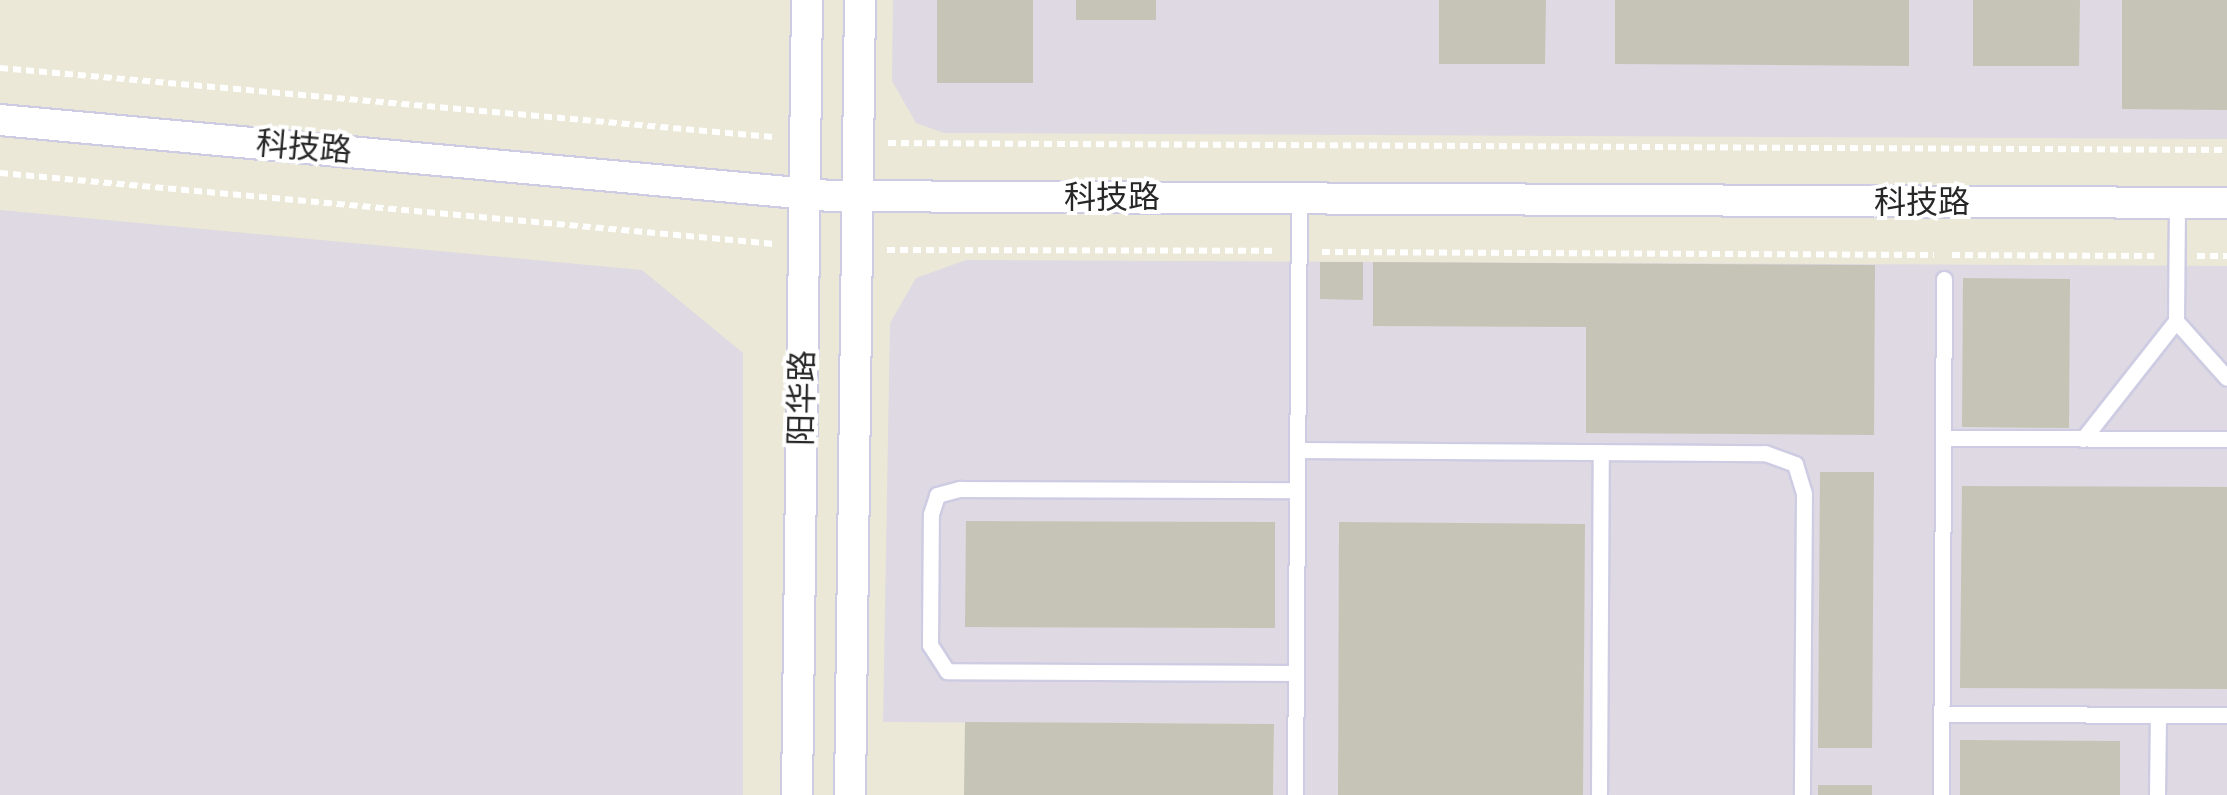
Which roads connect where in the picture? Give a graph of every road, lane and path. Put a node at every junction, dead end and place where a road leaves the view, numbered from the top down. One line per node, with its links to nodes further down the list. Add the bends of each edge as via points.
1 (807, 0): 9 (street, 阳华路)
2 (860, 0): 10 (street, 阳华路)
3 (0, 68): 5 (path)
4 (0, 120): 9 (street, 科技路)
5 (782, 138)
6 (882, 143): 7 (path)
7 (2227, 150)
8 (0, 173): 14 (path)
9 (804, 194): 10 (street, 科技路); 34 (street, 阳华路)
10 (858, 196): 11 (street, 科技路); 35 (street, 阳华路)
11 (1299, 198): 12 (street, 科技路); 27 (lane)
12 (2177, 203): 13 (street, 科技路); 22 (lane)
13 (2227, 203)
14 (780, 245)
15 (881, 250): 16 (path)
16 (1297, 252)
17 (1316, 252): 18 (path)
18 (2168, 256)
19 (2188, 256): 20 (path)
20 (2227, 256)
21 (1944, 279): 24 (lane)
22 (2176, 321): 23 (lane); 25 (lane)
23 (2227, 378)
24 (1944, 438): 25 (lane); 31 (lane)
25 (2083, 438): 26 (lane)
26 (2227, 439)
27 (1297, 450): 28 (lane); 29 (lane)
28 (1602, 452): 37 (lane); 38 (lane, via 1765,453 1795,464 1804,494)
29 (1297, 490): 30 (lane); 30 (lane, via 960,489 937,495 930,645 947,670)
30 (1296, 674): 36 (lane)
31 (1942, 714): 32 (lane); 39 (lane)
32 (2158, 715): 33 (lane); 40 (lane)
33 (2227, 716)
34 (797, 795)
35 (850, 795)
36 (1295, 795)
37 (1599, 795)
38 (1802, 795)
39 (1941, 795)
40 (2157, 795)

